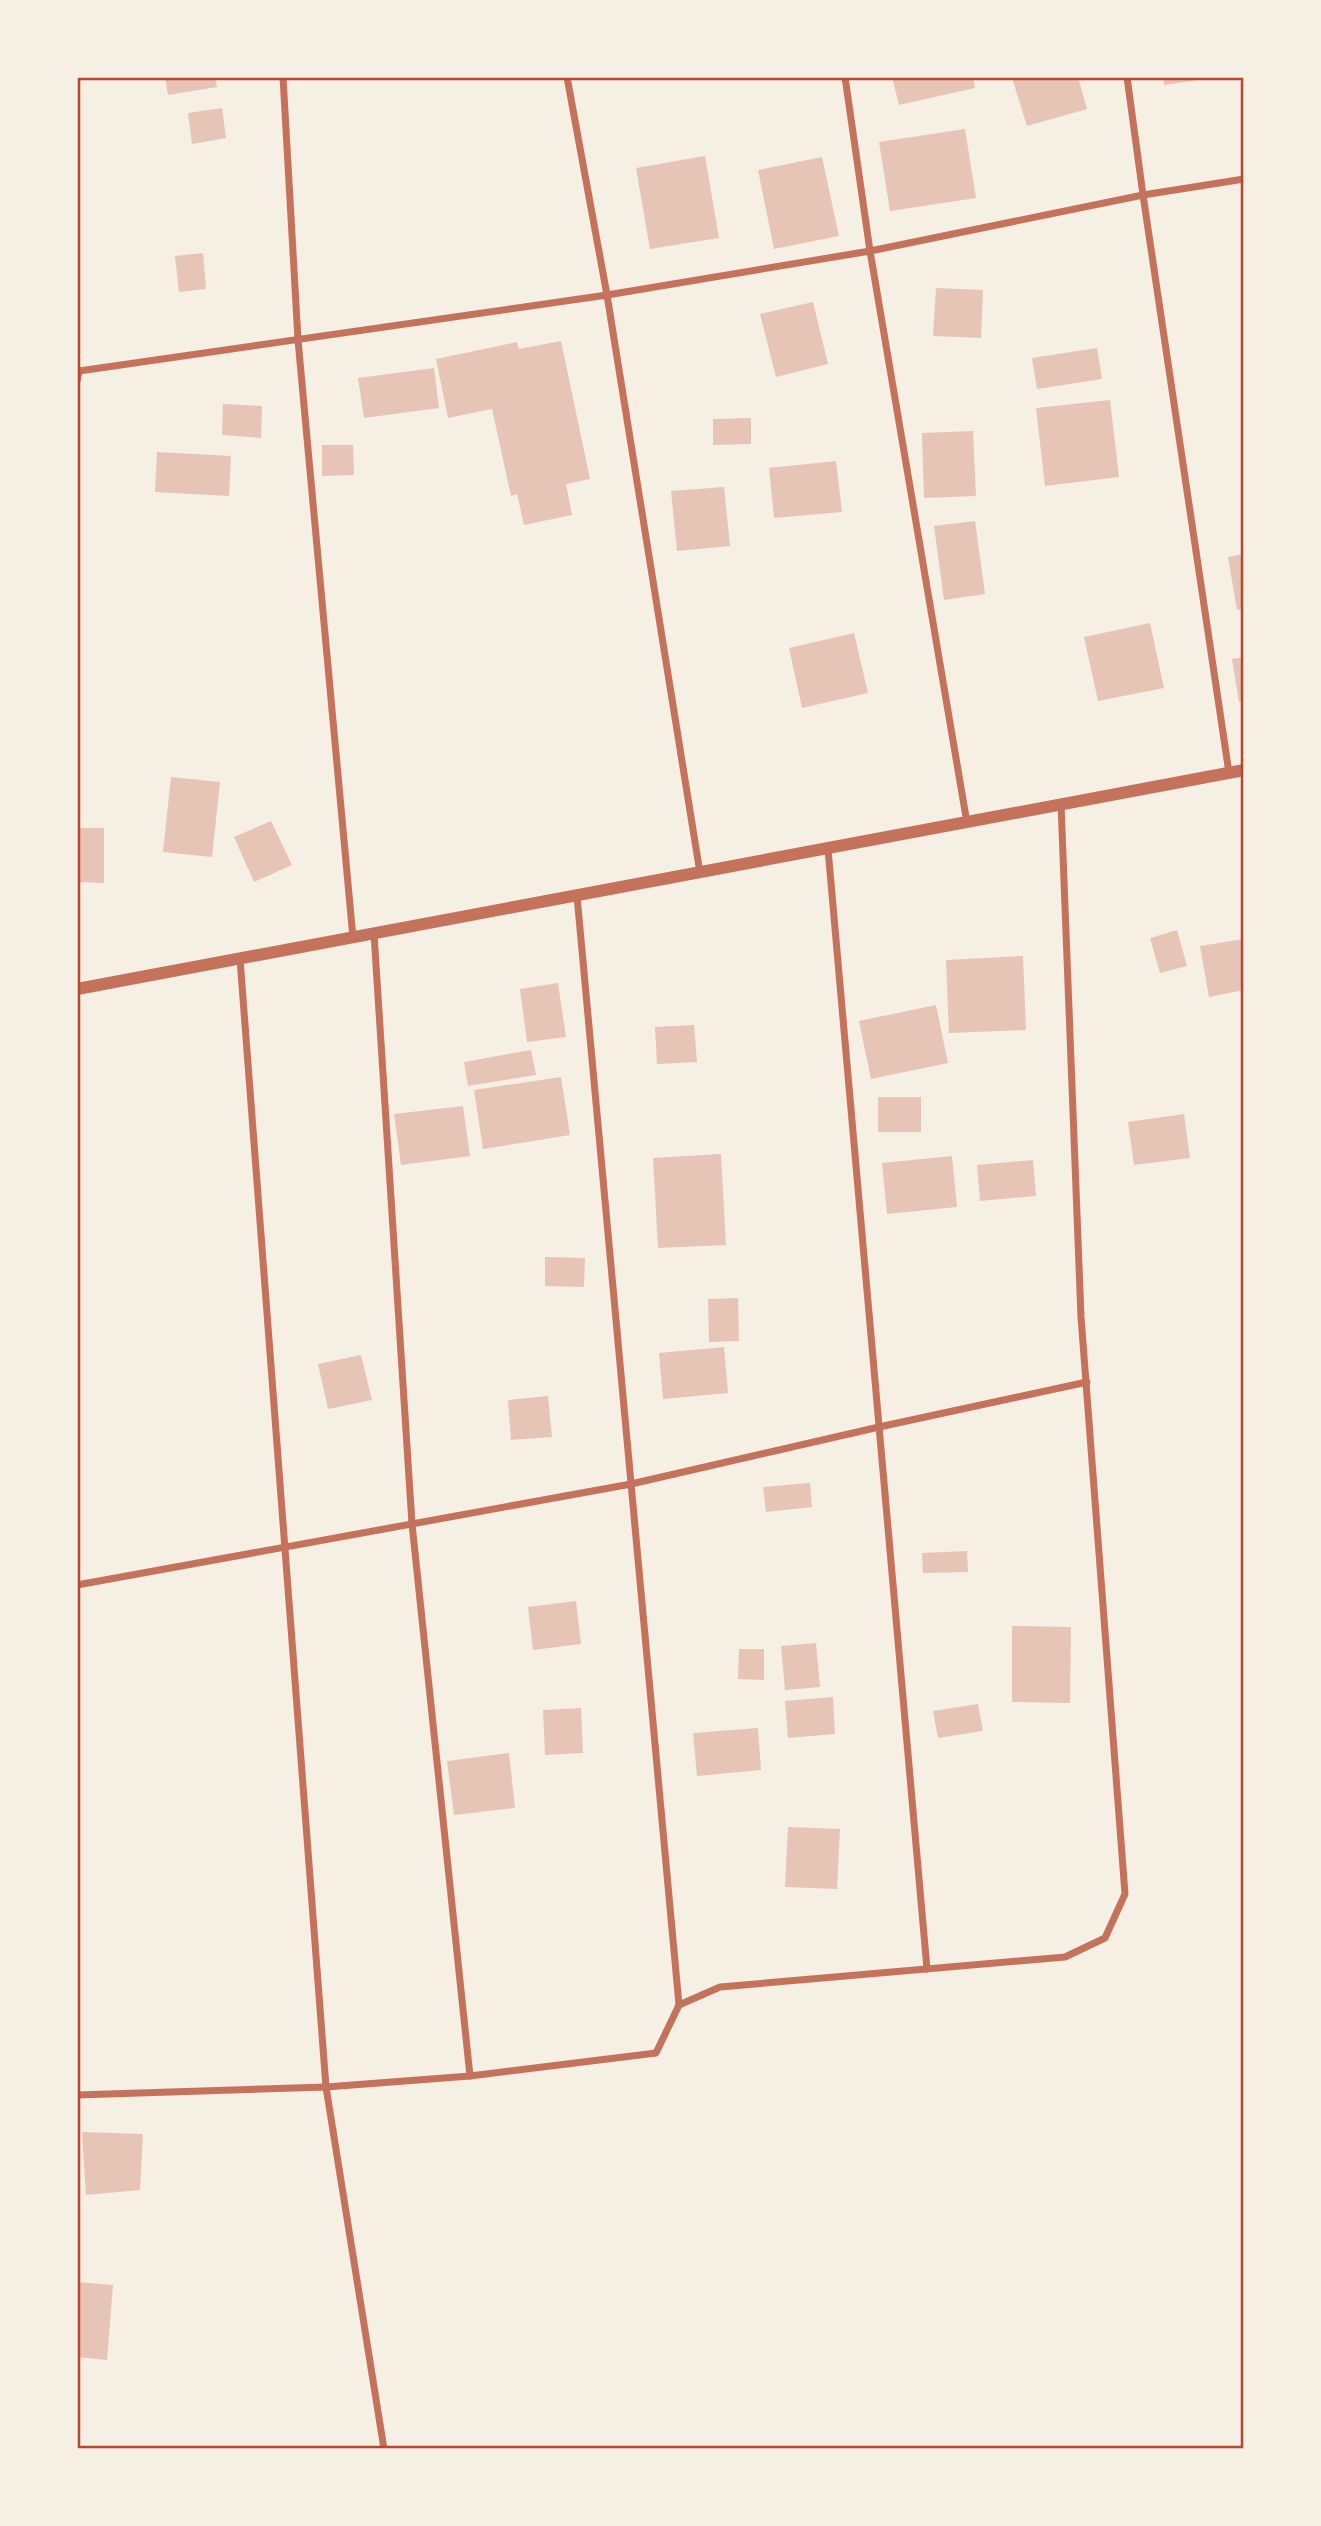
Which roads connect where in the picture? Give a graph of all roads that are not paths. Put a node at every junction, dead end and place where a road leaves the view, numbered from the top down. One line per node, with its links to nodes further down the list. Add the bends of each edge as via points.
1 (283, 77): 9 (street)
2 (567, 77): 8 (street)
3 (845, 77): 7 (street)
4 (1127, 77): 6 (street)
5 (1244, 179): 6 (street)
6 (1143, 195): 7 (street); 12 (street)
7 (870, 251): 8 (street); 14 (street)
8 (607, 295): 9 (street); 16 (street)
9 (298, 340): 10 (street, via 79,370); 19 (street)
10 (77, 381)
11 (1244, 770): 12 (street)
12 (1229, 773): 13 (street)
13 (1061, 804): 14 (street); 22 (street)
14 (967, 823): 15 (street)
15 (828, 849): 16 (street); 23 (street)
16 (700, 873): 17 (street)
17 (578, 896): 18 (street); 24 (street)
18 (374, 934): 19 (street); 25 (street)
19 (353, 938): 20 (street)
20 (240, 959): 21 (street); 26 (street)
21 (77, 989)
22 (1087, 1382): 23 (street); 28 (street, via 1125,1894 1105,1938 1065,1957)
23 (879, 1427): 24 (street); 28 (street)
24 (631, 1484): 25 (street); 29 (street)
25 (412, 1524): 26 (street); 30 (street)
26 (285, 1548): 27 (street); 31 (street)
27 (77, 1585)
28 (927, 1969): 29 (street, via 720,1986)
29 (679, 2005): 30 (street, via 656,2053)
30 (470, 2076): 31 (street)
31 (326, 2087): 32 (street); 33 (street)
32 (77, 2095)
33 (384, 2449)

